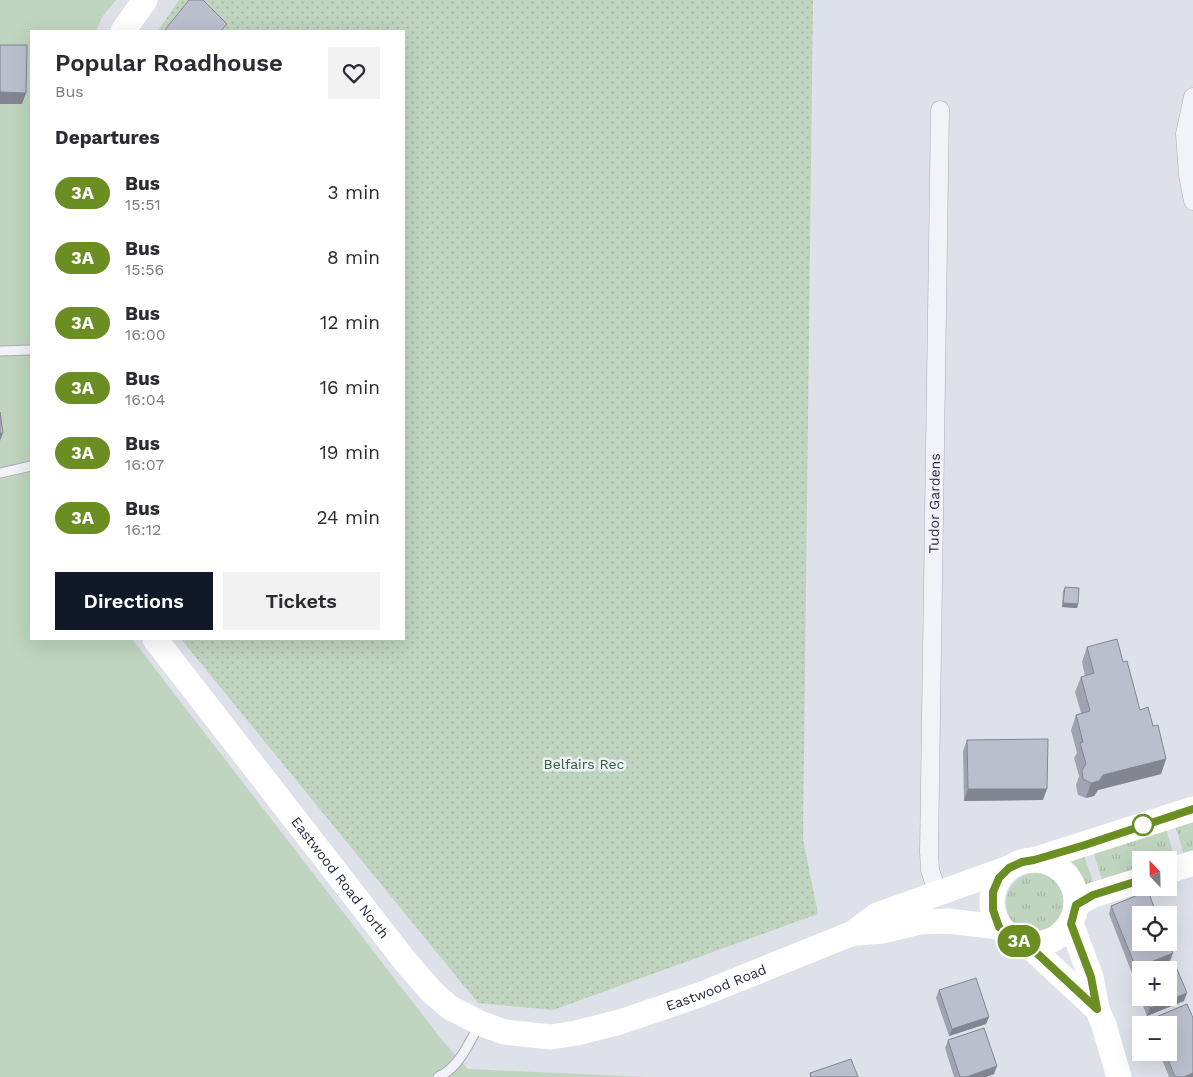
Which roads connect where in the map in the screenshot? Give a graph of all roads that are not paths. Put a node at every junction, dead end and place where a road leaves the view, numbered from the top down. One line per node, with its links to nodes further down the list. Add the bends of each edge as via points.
1 (145, 0): 2 (street)
2 (124, 30)
3 (1193, 97): 5 (street, via 1185,134)
4 (940, 110): 17 (street, Tudor Gardens, via 929,852 930,870)
5 (1193, 201)
6 (30, 350): 7 (lane)
7 (0, 352)
8 (30, 466): 9 (lane)
9 (0, 472)
10 (156, 640): 23 (street, Eastwood Road North, via 405,961 449,1006)
11 (1193, 809): 12 (street)
12 (1034, 860): 14 (street); 18 (street, via 1049,863 1066,875 1074,888)
13 (1193, 863): 15 (street)
14 (1009, 868): 17 (street, Eastwood Road); 19 (street, via 999,878 993,892 993,910)
15 (1178, 868)
16 (1132, 883): 18 (street, via 1093,895)
17 (938, 894): 20 (street, Eastwood Road, via 877,915)
18 (1073, 915): 21 (street, via 1061,936 1047,943); 22 (street)
19 (999, 927): 20 (street, Eastwood Road, via 948,921 920,922 882,931); 21 (street)
20 (854, 933): 24 (street, Eastwood Road, via 702,994)
21 (1028, 945): 22 (street)
22 (1097, 1009): 26 (street)
23 (480, 1023): 24 (street, Eastwood Road North, via 528,1036); 25 (lane, via 461,1057)
24 (576, 1034)
25 (438, 1077)
26 (1119, 1077)

